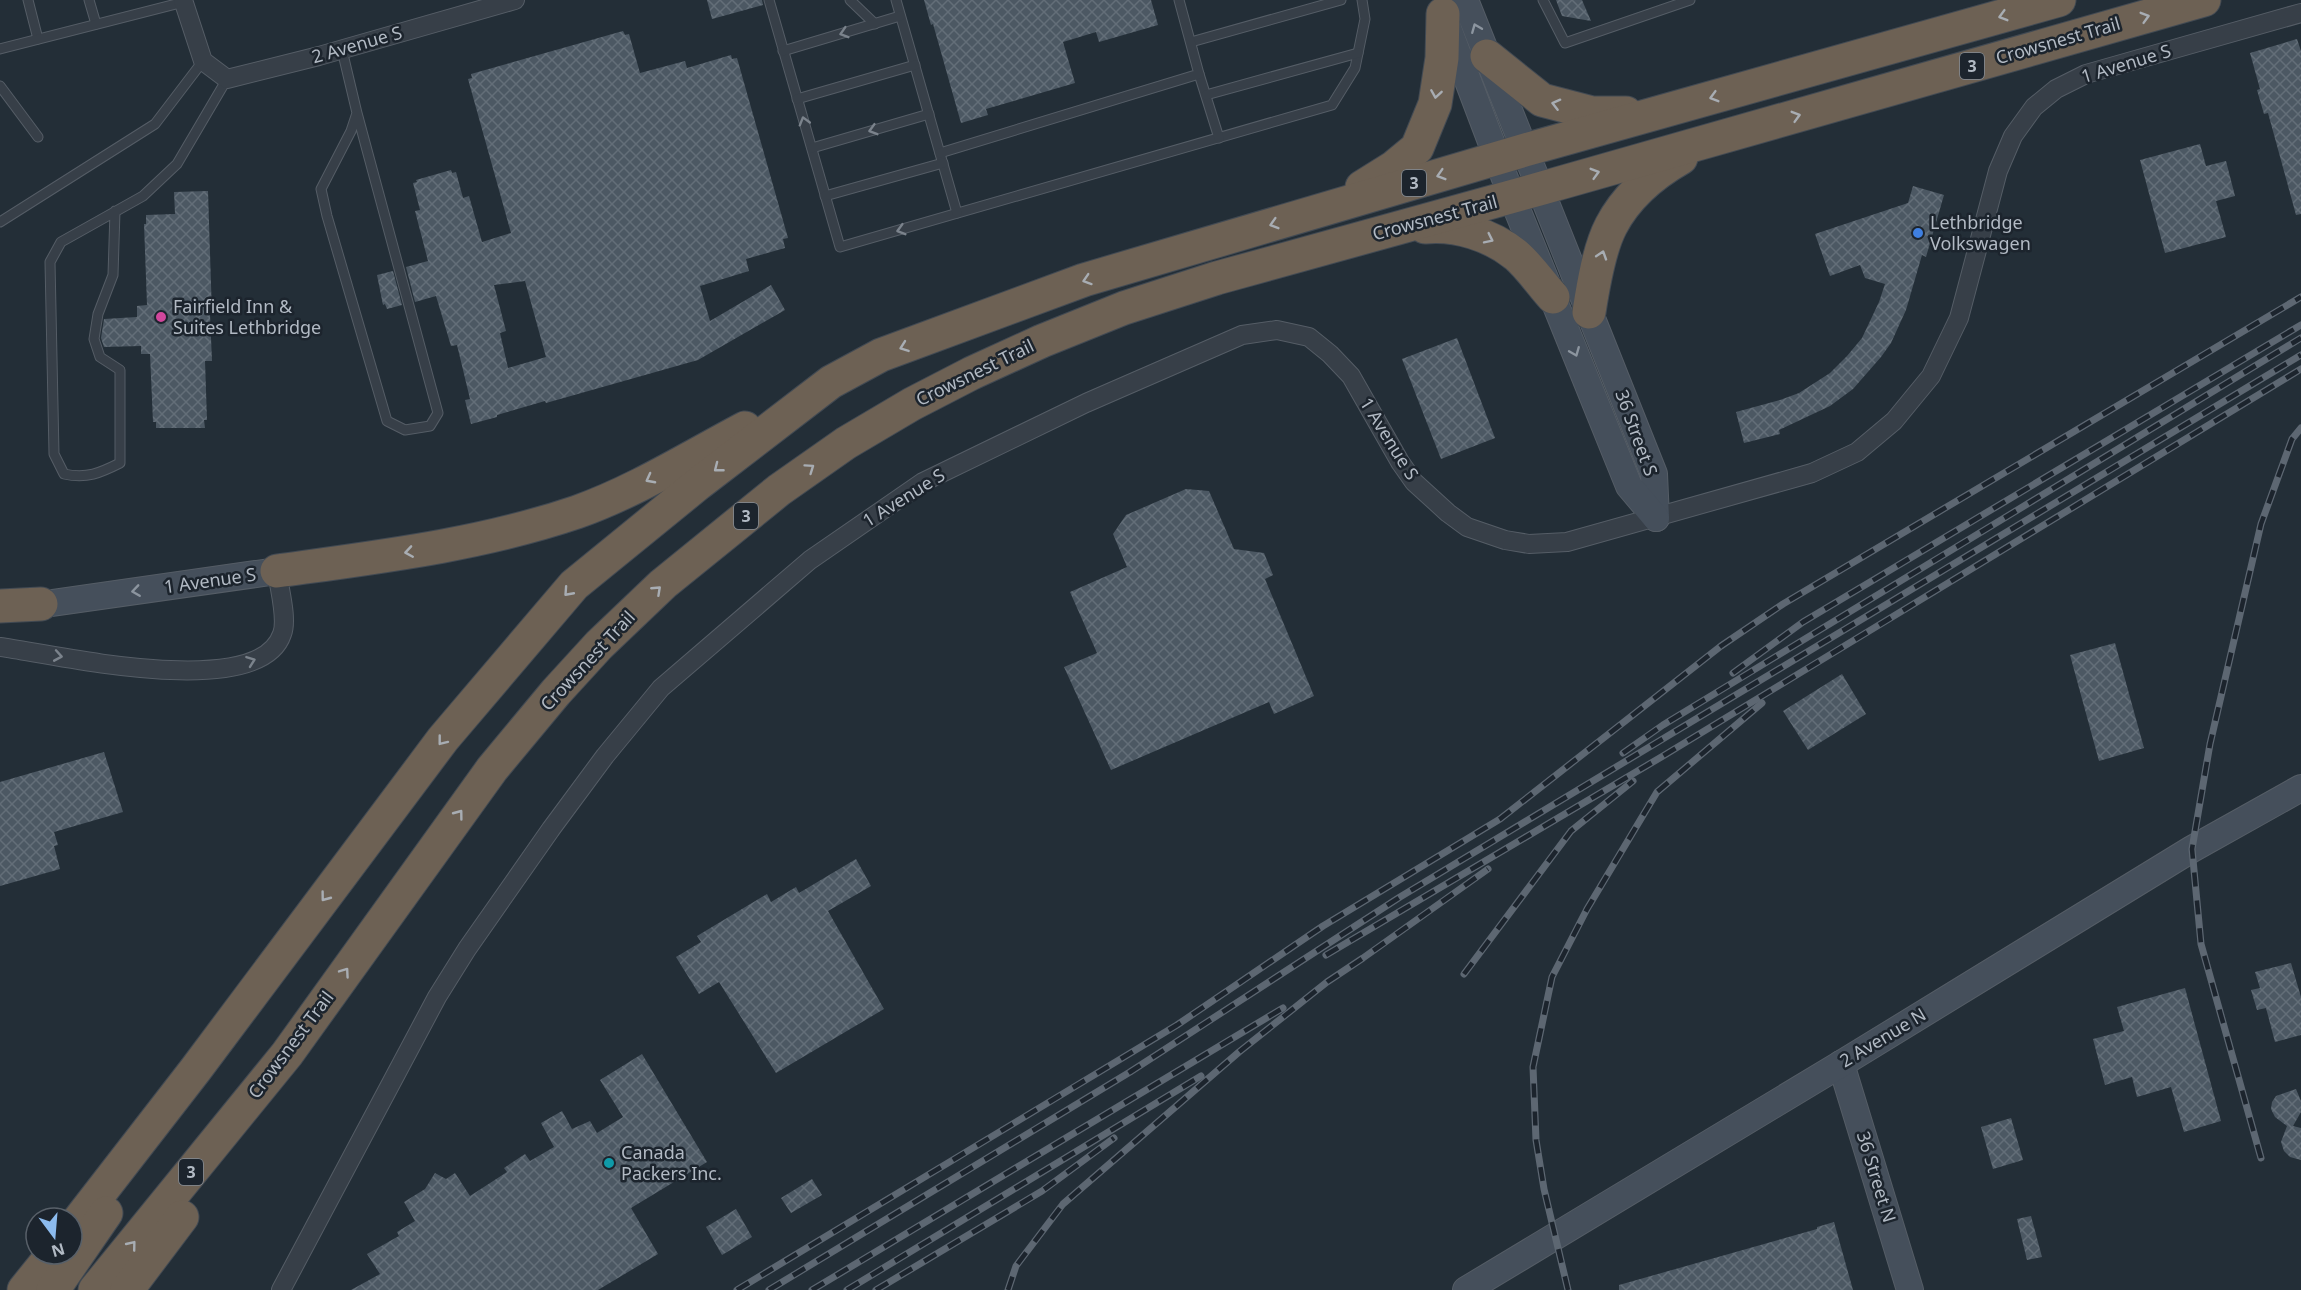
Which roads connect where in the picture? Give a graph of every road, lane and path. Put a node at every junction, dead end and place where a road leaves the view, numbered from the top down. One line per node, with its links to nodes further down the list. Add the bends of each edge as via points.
1 (28, 0): 20 (lane)
2 (89, 0): 18 (lane)
3 (514, 0): 23 (street, 2 Avenue S)
4 (769, 0): 24 (lane)
5 (850, 0): 19 (lane)
6 (896, 0): 17 (lane)
7 (1179, 0): 21 (lane)
8 (1341, 0): 21 (lane)
9 (1362, 0): 25 (lane, via 1365,19)
10 (1543, 0): 11 (lane, via 1565,43)
11 (1690, 0)
12 (2059, 0): 35 (highway, 3, one-way to 35)
13 (2204, 0): 37 (highway, Crowsnest Trail / 3, one-way to 13)
14 (184, 1): 18 (lane); 27 (street)
15 (1448, 5): 26 (street, one-way to 15); 42 (street); 46 (highway, one-way to 46, via 1434,104 1417,148)
16 (2301, 13): 54 (street, 1 Avenue S, via 2086,74 2056,89 2034,107 2013,136 1998,171 1959,318 1931,376 1894,421 1857,452 1812,473)
17 (900, 16): 19 (lane); 28 (lane)
18 (96, 24): 20 (lane)
19 (874, 24): 24 (lane, one-way to 24)
20 (38, 39): 22 (lane)
21 (1191, 42): 29 (lane)
22 (0, 49)
23 (342, 50): 30 (street, 2 Avenue S); 34 (lane)
24 (783, 51): 33 (lane)
25 (1358, 53): 32 (lane); 39 (lane, via 1355,68 1332,105)
26 (1487, 56): 35 (highway, one-way to 26, via 1592,113 1542,100); 42 (street)
27 (203, 61): 30 (street); 49 (lane, via 155,124)
28 (915, 65): 33 (lane); 36 (lane)
29 (1200, 74): 32 (lane); 41 (lane)
30 (226, 79): 47 (lane, via 177,164 143,196)
31 (0, 86): 38 (lane)
32 (1206, 95): 39 (lane)
33 (797, 99): 40 (lane, one-way to 33)
34 (357, 113): 34 (lane, via 321,189 327,216 387,421 405,430 430,426 438,413)
35 (1655, 113): 42 (highway, 3)
36 (929, 114): 40 (lane, one-way to 40); 41 (lane)
37 (1739, 132): 44 (highway, Crowsnest Trail / 3, one-way to 37); 52 (highway, one-way to 37, via 1611,226 1641,185 1678,160)
38 (38, 137)
39 (1219, 138): 48 (lane)
40 (812, 148): 45 (lane)
41 (940, 153): 43 (lane)
42 (1511, 154): 44 (street); 46 (highway, 3, one-way to 46)
43 (943, 163): 45 (lane); 48 (lane)
44 (1525, 193): 50 (highway, Crowsnest Trail / 3); 51 (street, 36 Street S); 52 (street, 36 Street S)
45 (825, 196): 48 (lane, one-way to 45, via 840,247)
46 (1330, 207): 53 (highway, 3, one-way to 53, via 1084,280 881,355)
47 (115, 211): 47 (lane, via 61,242 50,262 54,454 64,474 80,478 120,462 120,370 100,357 94,339 98,314 113,275)
48 (957, 213)
49 (0, 222)
50 (1391, 230): 51 (highway, one-way to 51, via 1444,225 1487,237 1516,256); 61 (highway, Crowsnest Trail / 3, one-way to 50, via 486,777 556,692 663,584 779,490 846,443 912,404 1042,341 1124,308 1217,278)
51 (1553, 297): 54 (street, 36 Street S, one-way to 54, via 1629,486)
52 (1588, 312): 54 (street, 36 Street S, via 1654,474)
53 (831, 382): 55 (highway, one-way to 55, via 638,485 580,511 467,542); 63 (highway, 3, one-way to 63, via 574,585 443,739)
54 (1656, 518): 70 (street, 1 Avenue S, via 1548,544 1505,540 1467,527 1414,482 1351,376 1330,354 1309,337 1278,330 1242,334 1076,407 923,482 810,560 661,688 605,756 437,997)
55 (277, 571): 56 (street, 1 Avenue S, one-way to 56); 59 (street, 1 Avenue S, one-way to 55, via 148,669 192,670 245,663 265,655 283,634)
56 (41, 604): 57 (highway); 58 (street, 1 Avenue S)
57 (0, 606)
58 (0, 610)
59 (0, 647)
60 (2301, 788): 62 (street, 2 Avenue N, via 2192,849)
61 (287, 1054): 68 (highway, Crowsnest Trail / 3, one-way to 61); 69 (highway, via 203,1189)
62 (1841, 1064): 71 (street, 2 Avenue N); 72 (street, 36 Street N)
63 (196, 1069): 64 (highway, 3); 67 (highway, via 102,1220)
64 (84, 1214)
65 (43, 1266): 66 (highway)
66 (24, 1290)
67 (53, 1290)
68 (95, 1290)
69 (127, 1290)
70 (281, 1290)
71 (1466, 1290)
72 (1910, 1290)

